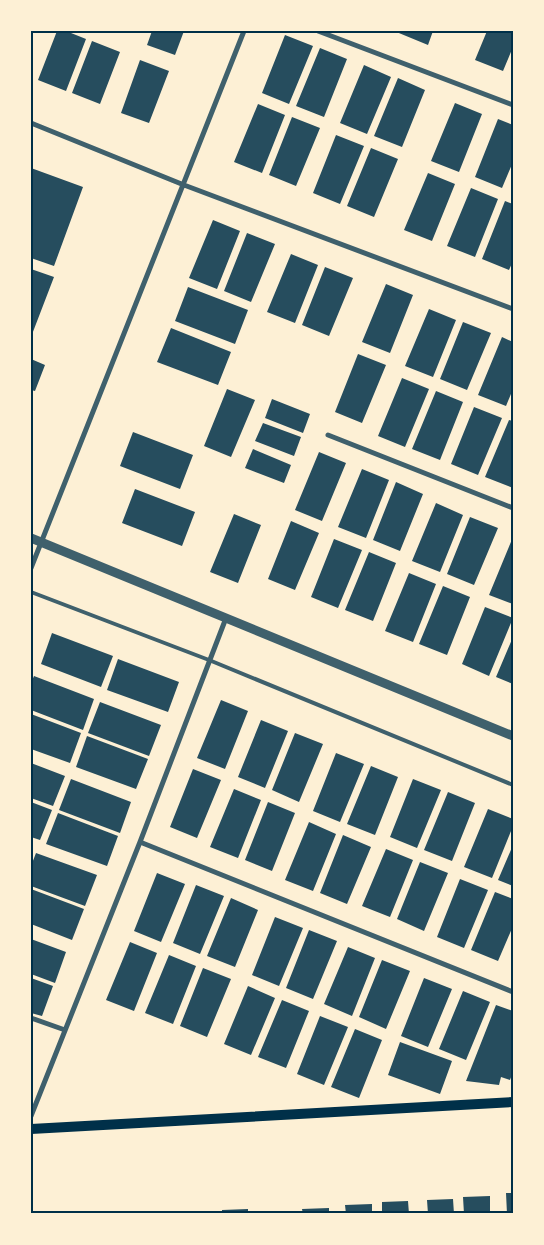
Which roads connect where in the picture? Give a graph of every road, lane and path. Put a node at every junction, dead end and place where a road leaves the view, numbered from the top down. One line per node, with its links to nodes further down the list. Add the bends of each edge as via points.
1 (244, 31): 5 (street)
2 (318, 31): 3 (street)
3 (513, 105)
4 (31, 123): 5 (street)
5 (184, 185): 6 (street); 10 (street)
6 (513, 309)
7 (328, 435): 8 (street)
8 (513, 508)
9 (31, 538): 10 (street)
10 (41, 542): 11 (street); 13 (street)
11 (31, 568)
12 (31, 592): 14 (lane)
13 (226, 618): 14 (street); 15 (street)
14 (208, 660): 16 (lane); 17 (street)
15 (513, 736)
16 (513, 785)
17 (140, 842): 18 (street); 20 (street)
18 (513, 992)
19 (31, 1018): 20 (street)
20 (65, 1030): 22 (street)
21 (513, 1102): 23 (main road)
22 (31, 1116)
23 (31, 1130)

